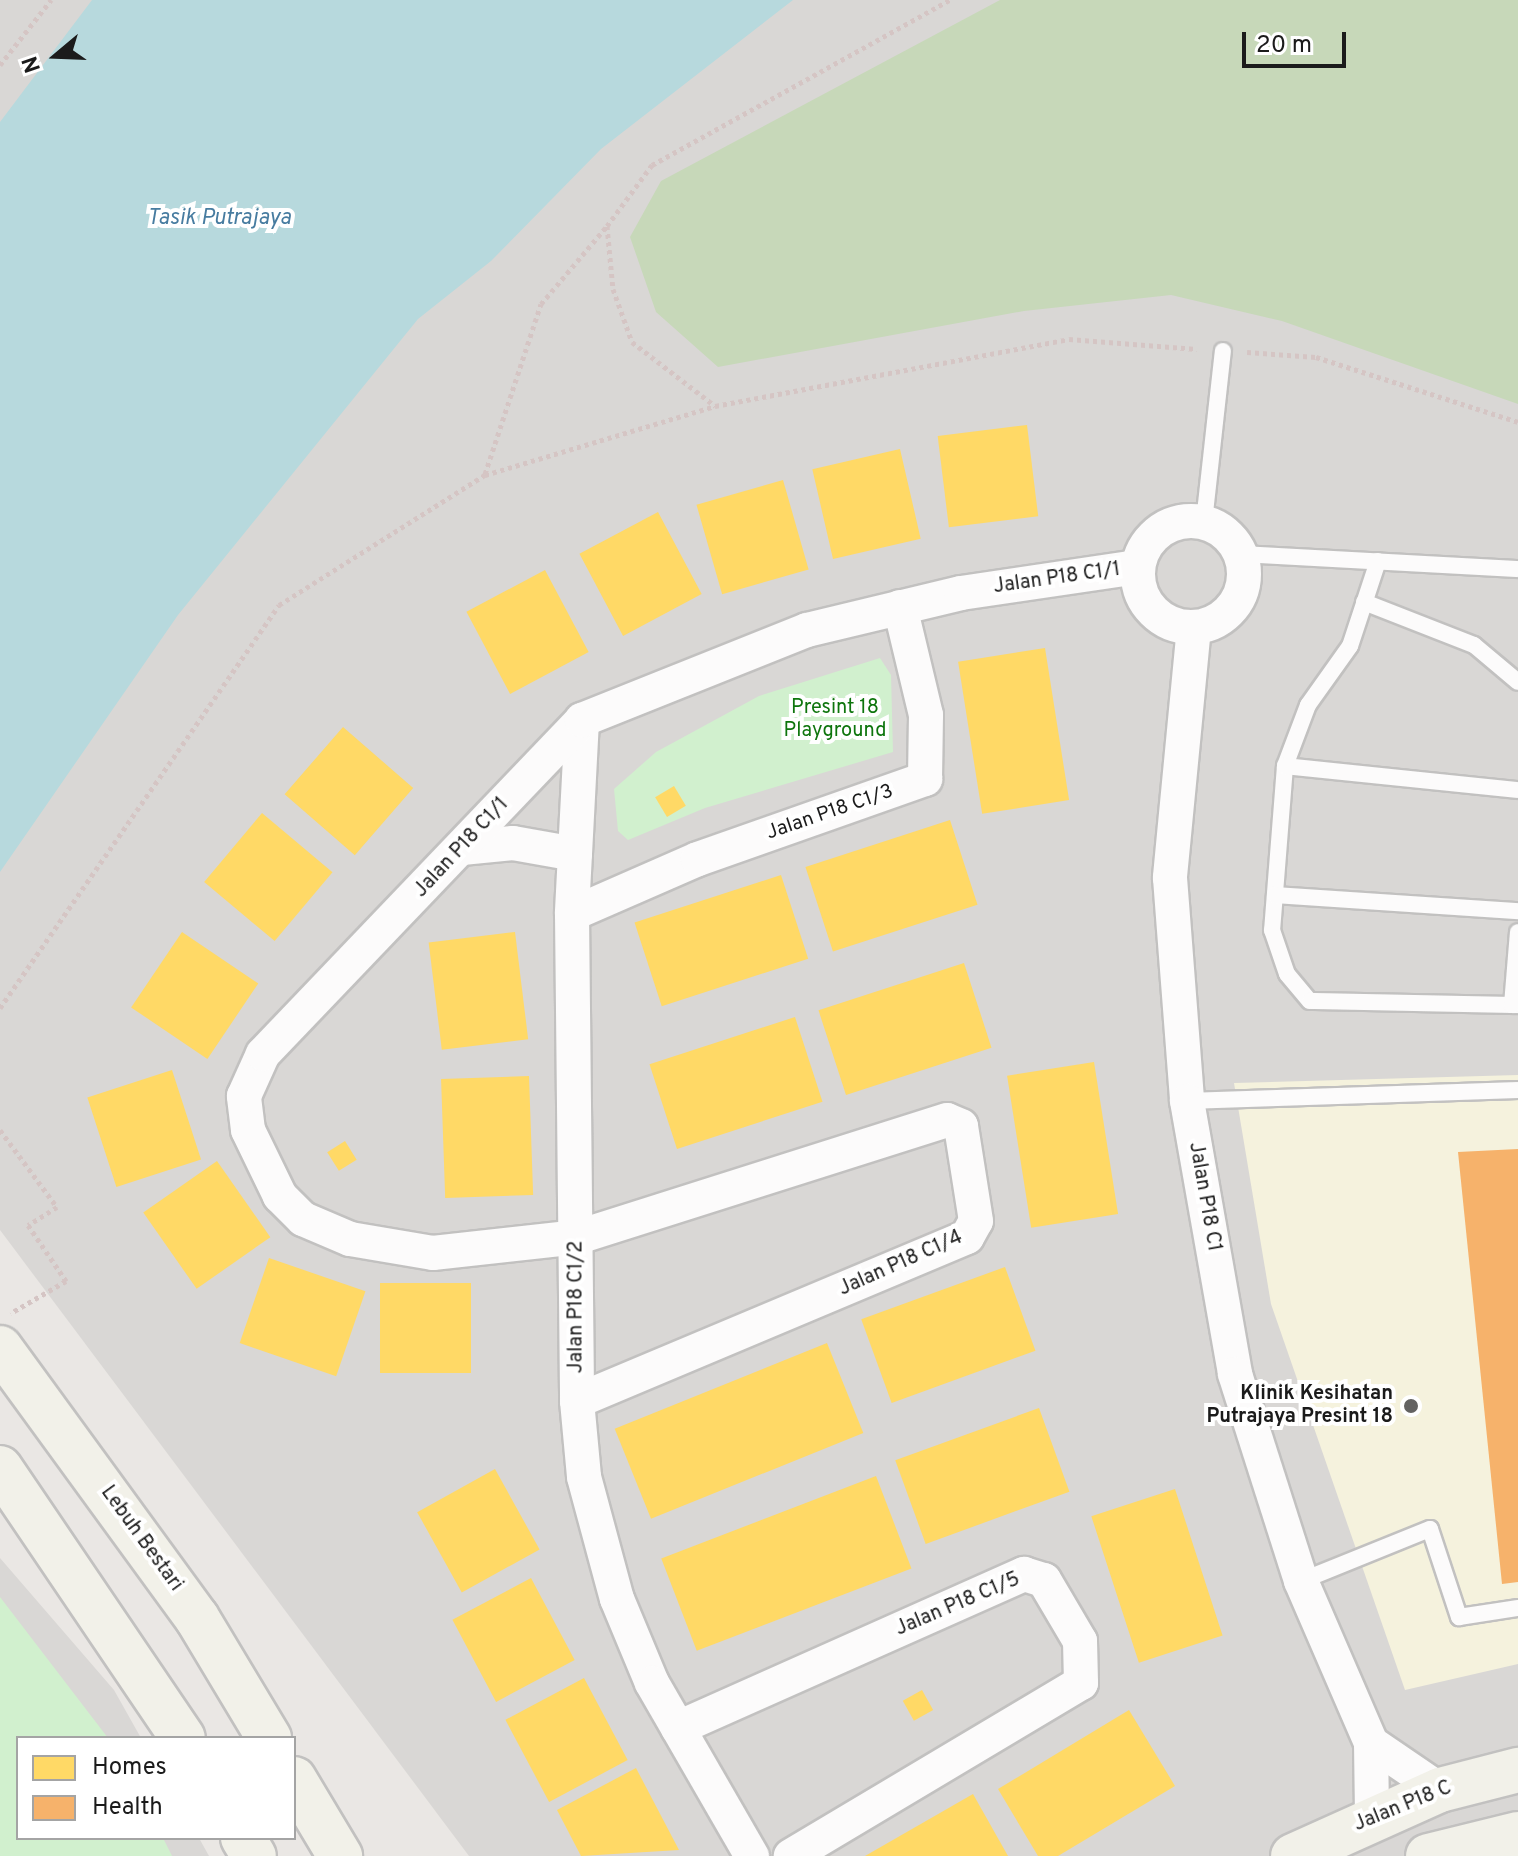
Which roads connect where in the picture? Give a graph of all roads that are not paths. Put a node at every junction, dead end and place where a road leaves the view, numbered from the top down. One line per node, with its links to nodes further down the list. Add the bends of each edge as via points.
1 (1223, 351): 2 (lane)
2 (1204, 522): 3 (street); 5 (street, via 1161,530)
3 (1240, 554): 4 (lane); 9 (street, via 1236,603)
4 (1378, 561): 6 (lane); 7 (lane)
5 (1138, 567): 8 (street, Jalan P18 C1/1); 9 (street, via 1146,603 1159,616)
6 (1518, 569)
7 (1364, 602): 10 (lane, via 1474,645); 12 (lane, via 1350,646 1308,705)
8 (900, 607): 11 (street, Jalan P18 C1/1, via 807,630); 18 (street, Jalan P18 C1/3, via 926,715 925,779 698,859)
9 (1194, 627): 22 (street, Jalan P18 C1, via 1170,878)
10 (1518, 682)
11 (582, 720): 14 (street, Jalan P18 C1/1); 15 (street, Jalan P18 C1/2)
12 (1285, 766): 13 (lane); 16 (lane)
13 (1518, 790)
14 (462, 848): 15 (street, via 513,843); 23 (street, Jalan P18 C1/1, via 263,1054 244,1096 248,1130 280,1196 303,1219 350,1239 433,1253)
15 (575, 854): 18 (street, Jalan P18 C1/2)
16 (1275, 895): 17 (lane); 20 (lane, via 1272,930 1287,974 1310,1001)
17 (1518, 911)
18 (572, 914): 23 (street, Jalan P18 C1/2)
19 (1518, 932): 20 (lane)
20 (1515, 1005)
21 (1518, 1090): 22 (lane)
22 (1187, 1101): 27 (street, Jalan P18 C1, via 1235,1374)
23 (578, 1237): 25 (street, Jalan P18 C1/2); 25 (street, Jalan P18 C1/4, via 947,1120 961,1126 972,1167 976,1221 967,1237)
24 (0, 1348): 31 (main road, Lebuh Bestari, via 197,1618)
25 (577, 1401): 29 (street, Jalan P18 C1/2, via 597,1539 652,1683)
26 (0, 1468): 30 (main road)
27 (1301, 1581): 28 (lane, via 1430,1529 1459,1617); 32 (street, Jalan P18 C1)
28 (1518, 1608)
29 (678, 1728): 39 (street, Jalan P18 C1/2); 40 (street, Jalan P18 C1/5, via 1024,1574 1044,1580 1080,1641 1081,1683)
30 (182, 1736)
31 (268, 1736)
32 (1371, 1743): 35 (street); 36 (street, Jalan P18 C1)
33 (1518, 1770): 35 (main road, Jalan P18 C)
34 (296, 1782): 38 (main road)
35 (1440, 1790): 36 (main road, Jalan P18 C)
36 (1372, 1818): 41 (main road, Jalan P18 C)
37 (1518, 1834): 42 (main road)
38 (340, 1856)
39 (752, 1856)
40 (791, 1856)
41 (1293, 1856)
42 (1428, 1856)

